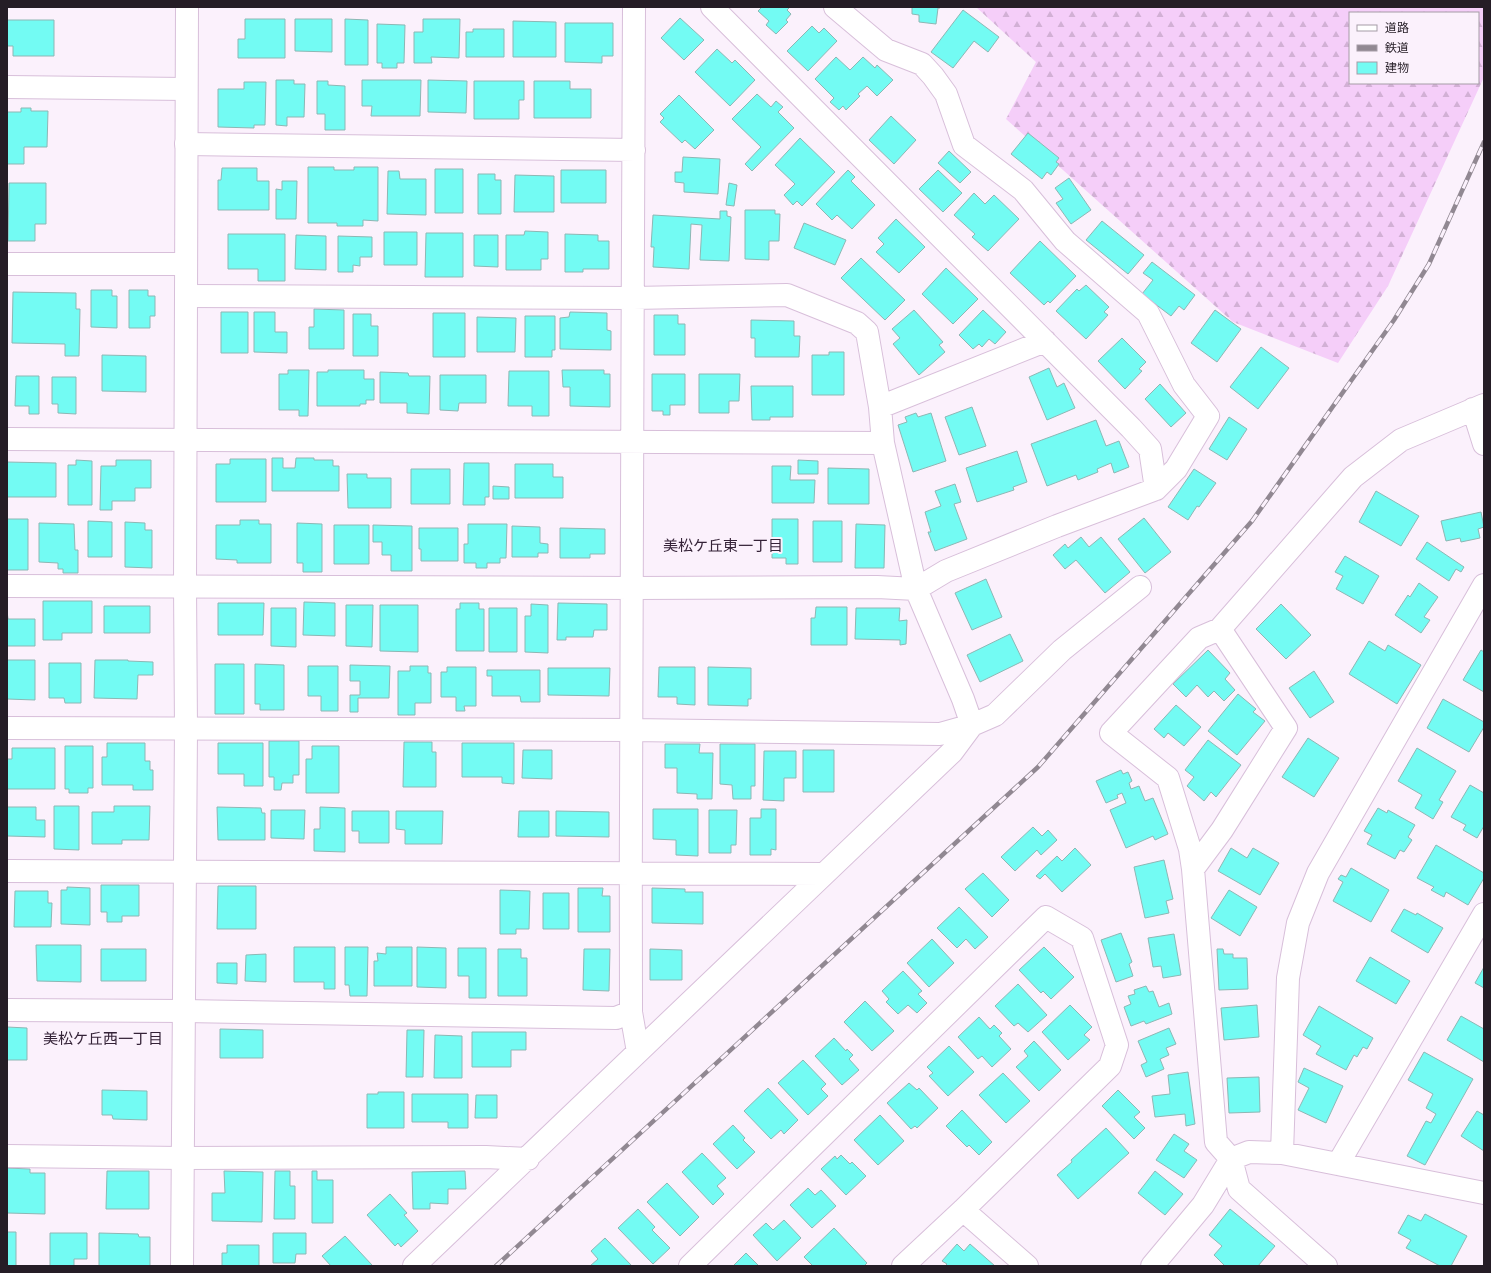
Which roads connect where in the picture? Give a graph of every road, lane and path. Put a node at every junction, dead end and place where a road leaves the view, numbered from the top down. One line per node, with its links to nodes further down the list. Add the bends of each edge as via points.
1 (187, 7): 6 (street)
2 (634, 7): 8 (street)
3 (712, 7): 13 (street)
4 (835, 7): 21 (street, via 886,50 922,64 946,94 964,145 1023,190 1065,241 1148,313 1184,385 1208,416 1176,469)
5 (7, 87): 6 (street)
6 (186, 89): 7 (street)
7 (186, 144): 8 (street); 10 (street)
8 (634, 150): 12 (street)
9 (7, 264): 10 (street)
10 (186, 264): 11 (street)
11 (186, 296): 12 (street); 17 (street)
12 (633, 298): 14 (street, via 787,295 858,323 867,332); 18 (street)
13 (1045, 341): 14 (street); 21 (street, via 1150,449)
14 (880, 407): 19 (street)
15 (1478, 407): 20 (street); 28 (street, via 1401,440 1354,477)
16 (7, 439): 17 (street)
17 (185, 440): 18 (street); 23 (street)
18 (633, 442): 19 (street); 26 (street)
19 (883, 443): 27 (street)
20 (1484, 444)
21 (1156, 489): 27 (street, via 946,571)
22 (1484, 584): 43 (street, via 1318,873 1298,923 1288,978)
23 (185, 585): 24 (street); 26 (street); 31 (street)
24 (7, 586)
25 (1140, 587): 29 (street, via 1062,650 995,715)
26 (633, 588): 27 (street); 32 (street)
27 (916, 589): 29 (street)
28 (1220, 629): 33 (street, via 1286,728 1222,830); 33 (street, via 1199,638 1110,733 1168,778 1190,849)
29 (972, 725): 32 (street, via 940,734); 37 (street, via 952,752)
30 (7, 728): 31 (street)
31 (186, 730): 32 (street); 35 (street)
32 (631, 730): 36 (street)
33 (1193, 869): 47 (street, via 1216,1142)
34 (7, 871): 35 (street)
35 (185, 872): 36 (street); 40 (street)
36 (631, 874): 37 (street); 41 (street)
37 (824, 874): 42 (street)
38 (1484, 914): 48 (street)
39 (7, 1010): 40 (street)
40 (184, 1011): 41 (street, via 616,1018); 45 (street)
41 (631, 1012): 42 (street)
42 (638, 1052): 46 (street)
43 (1282, 1153): 47 (street, via 1249,1152); 48 (street)
44 (7, 1156): 45 (street)
45 (182, 1158): 46 (street); 51 (street)
46 (528, 1159): 52 (street)
47 (1231, 1159): 56 (street, via 1203,1205); 57 (street, via 1239,1189)
48 (1338, 1164): 49 (street)
49 (1484, 1192)
50 (963, 1210): 53 (street, via 1110,1066 1117,1045 1082,938 1046,917); 54 (street); 55 (street)
51 (182, 1266)
52 (414, 1266)
53 (690, 1266)
54 (903, 1266)
55 (1027, 1266)
56 (1152, 1266)
57 (1326, 1266)

